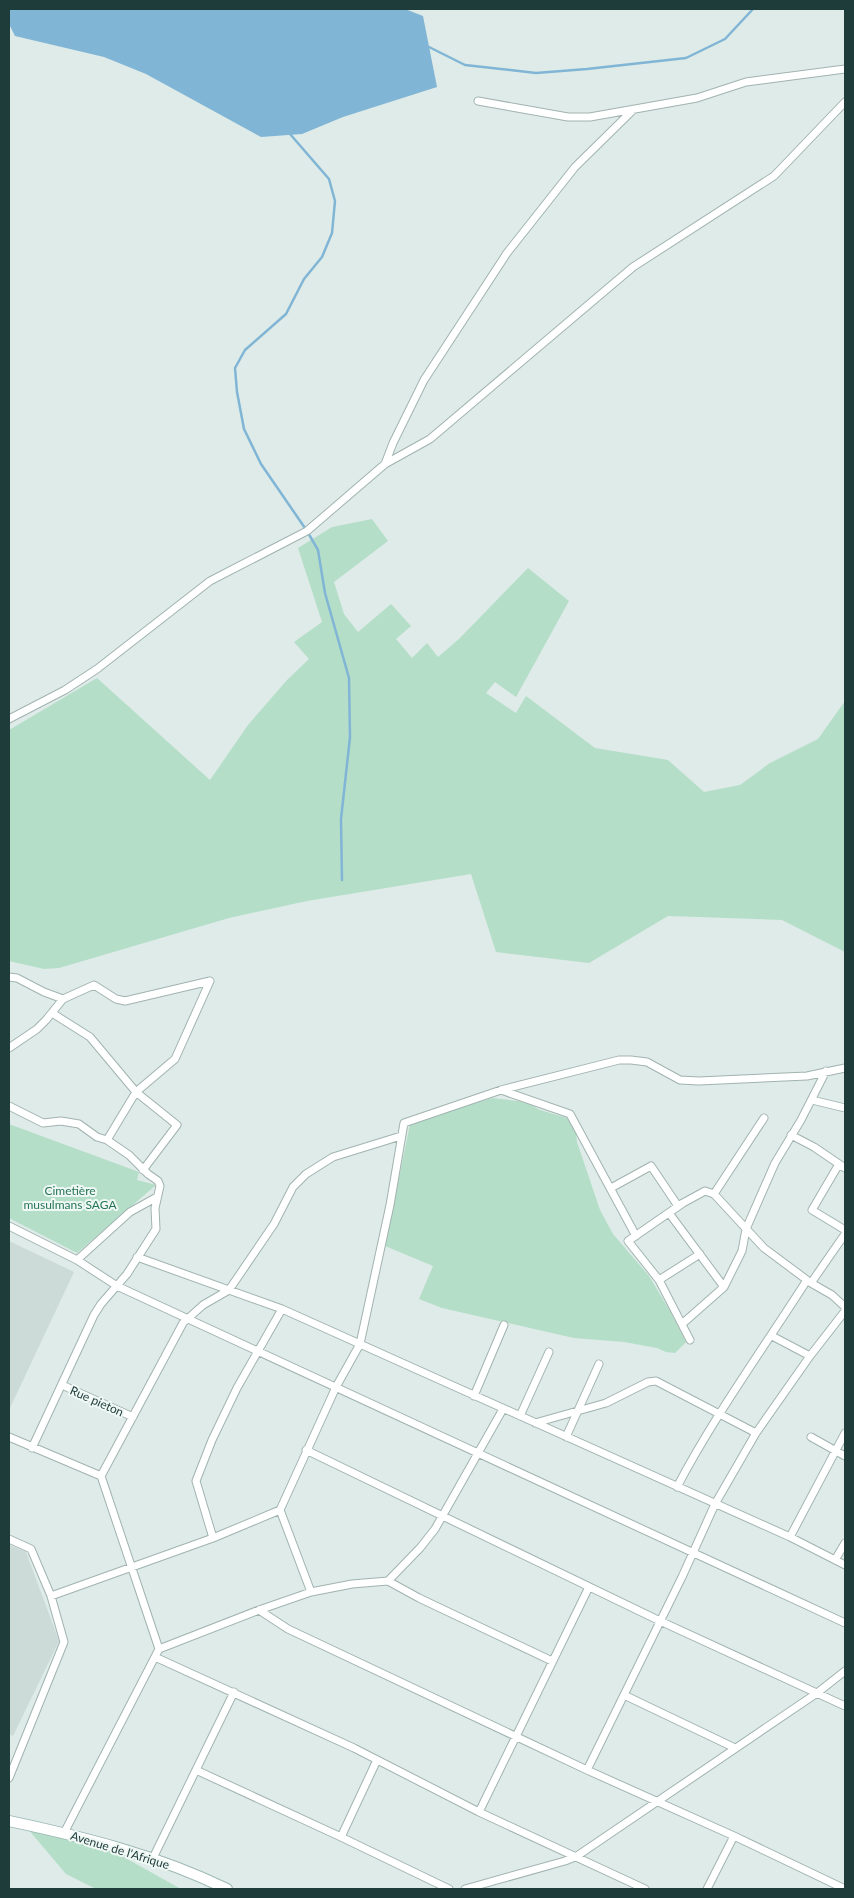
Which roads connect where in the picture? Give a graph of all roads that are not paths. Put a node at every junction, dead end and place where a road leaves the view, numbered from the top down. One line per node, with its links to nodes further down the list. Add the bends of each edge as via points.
1 (845, 69): 4 (street, via 746,82 696,98)
2 (478, 101): 4 (street, via 576,118)
3 (845, 102): 5 (street, via 774,176 634,267 430,439)
4 (632, 111): 5 (street, via 575,167 507,253 424,380)
5 (385, 464): 6 (street, via 307,531 210,582 97,669)
6 (9, 719)
7 (9, 977): 8 (street)
8 (63, 999): 9 (street); 14 (street, via 94,985 125,1001 210,981 175,1059)
9 (52, 1013): 10 (street); 14 (street, via 90,1037)
10 (9, 1048)
11 (845, 1068): 12 (street)
12 (826, 1071): 13 (street, via 783,1078 680,1080 647,1062 619,1060); 15 (street)
13 (501, 1090): 20 (street, via 404,1123); 24 (street, via 570,1114)
14 (136, 1092): 21 (street); 23 (street, via 176,1125)
15 (812, 1100): 17 (street); 19 (street)
16 (9, 1106): 21 (street, via 43,1123 79,1124 96,1137)
17 (845, 1108)
18 (764, 1118): 25 (street)
19 (791, 1135): 22 (street); 30 (street)
20 (401, 1136): 41 (street, via 333,1157 306,1174 293,1188 274,1224); 49 (street, via 390,1205)
21 (107, 1140): 23 (street, via 129,1155)
22 (842, 1166): 31 (street, via 812,1210)
23 (143, 1170): 26 (street, via 158,1181)
24 (611, 1188): 27 (street, via 651,1166); 33 (street)
25 (714, 1194): 27 (street, via 705,1191); 30 (street)
26 (157, 1198): 35 (street, via 156,1229); 36 (street, via 130,1212)
27 (678, 1206): 28 (street)
28 (669, 1213): 33 (street); 34 (street)
29 (9, 1226): 36 (street)
30 (746, 1229): 38 (street, via 764,1248); 40 (street, via 742,1251)
31 (845, 1230)
32 (845, 1234): 38 (street)
33 (636, 1236): 37 (street, via 628,1241)
34 (700, 1254): 37 (street); 40 (street)
35 (137, 1257): 39 (street); 41 (street)
36 (77, 1260): 39 (street)
37 (659, 1280): 45 (street)
38 (809, 1281): 43 (street, via 832,1295); 47 (street)
39 (117, 1286): 44 (street); 54 (street, via 94,1315)
40 (724, 1287): 45 (street)
41 (229, 1290): 42 (street); 44 (street)
42 (282, 1309): 49 (street); 50 (street)
43 (844, 1313): 52 (street)
44 (187, 1318): 50 (street); 61 (street)
45 (682, 1324): 48 (street)
46 (504, 1325): 56 (street)
47 (772, 1336): 52 (street); 59 (street)
48 (690, 1340)
49 (360, 1344): 55 (street); 56 (street)
50 (258, 1351): 55 (street); 79 (street, via 210,1444 196,1481)
51 (549, 1352): 60 (street)
52 (810, 1356): 63 (street)
53 (599, 1364): 58 (street)
54 (62, 1385): 61 (street, Rue pieton); 68 (street)
55 (336, 1387): 69 (street); 71 (street)
56 (474, 1396): 57 (street)
57 (503, 1408): 60 (street); 71 (street)
58 (578, 1410): 59 (street, via 606,1403 656,1381); 62 (street); 65 (street)
59 (718, 1414): 63 (street); 74 (street)
60 (520, 1416): 62 (street)
61 (133, 1417): 73 (street)
62 (535, 1423): 65 (street)
63 (756, 1433): 75 (street)
64 (845, 1433): 70 (street)
65 (566, 1437): 74 (street)
66 (9, 1438): 68 (street)
67 (811, 1438): 70 (street)
68 (32, 1448): 73 (street)
69 (306, 1450): 76 (street); 77 (street)
70 (836, 1451): 72 (street); 78 (street)
71 (478, 1453): 77 (street); 82 (street)
72 (845, 1456)
73 (101, 1476): 85 (street)
74 (676, 1487): 75 (street)
75 (715, 1504): 78 (street); 82 (street)
76 (280, 1510): 79 (street); 88 (street)
77 (444, 1516): 86 (street, via 426,1541); 87 (street)
78 (790, 1537): 83 (street)
79 (213, 1538): 85 (street)
80 (9, 1539): 89 (street, via 31,1549)
81 (845, 1543): 83 (street)
82 (693, 1553): 91 (street); 92 (street)
83 (835, 1560): 84 (street)
84 (845, 1565)
85 (130, 1566): 89 (street); 93 (street)
86 (388, 1581): 88 (street); 94 (street)
87 (589, 1587): 91 (street); 94 (street)
88 (311, 1592): 90 (street)
89 (51, 1596): 105 (street, via 64,1642)
90 (259, 1610): 93 (street); 100 (street, via 288,1629)
91 (660, 1621): 97 (street); 98 (street)
92 (845, 1623)
93 (157, 1653): 96 (street); 109 (street)
94 (552, 1662): 100 (street)
95 (845, 1671): 97 (street)
96 (234, 1692): 102 (street); 103 (street)
97 (817, 1693): 99 (street); 101 (street)
98 (624, 1695): 101 (street); 104 (street)
99 (845, 1706)
100 (515, 1735): 104 (street); 107 (street)
101 (735, 1748): 106 (street)
102 (377, 1760): 107 (street); 111 (street)
103 (196, 1770): 111 (street); 113 (street)
104 (587, 1770): 106 (street)
105 (9, 1778)
106 (658, 1802): 110 (street); 112 (street)
107 (479, 1812): 112 (street)
108 (9, 1824): 109 (main road, Avenue de l'Afrique)
109 (64, 1833): 113 (main road, Avenue de l'Afrique)
110 (734, 1836): 118 (street); 119 (street)
111 (341, 1837): 115 (street)
112 (577, 1856): 116 (street); 117 (street)
113 (153, 1858): 114 (main road, Avenue de l'Afrique)
114 (227, 1889)
115 (449, 1889)
116 (466, 1889)
117 (645, 1889)
118 (707, 1889)
119 (845, 1889)

